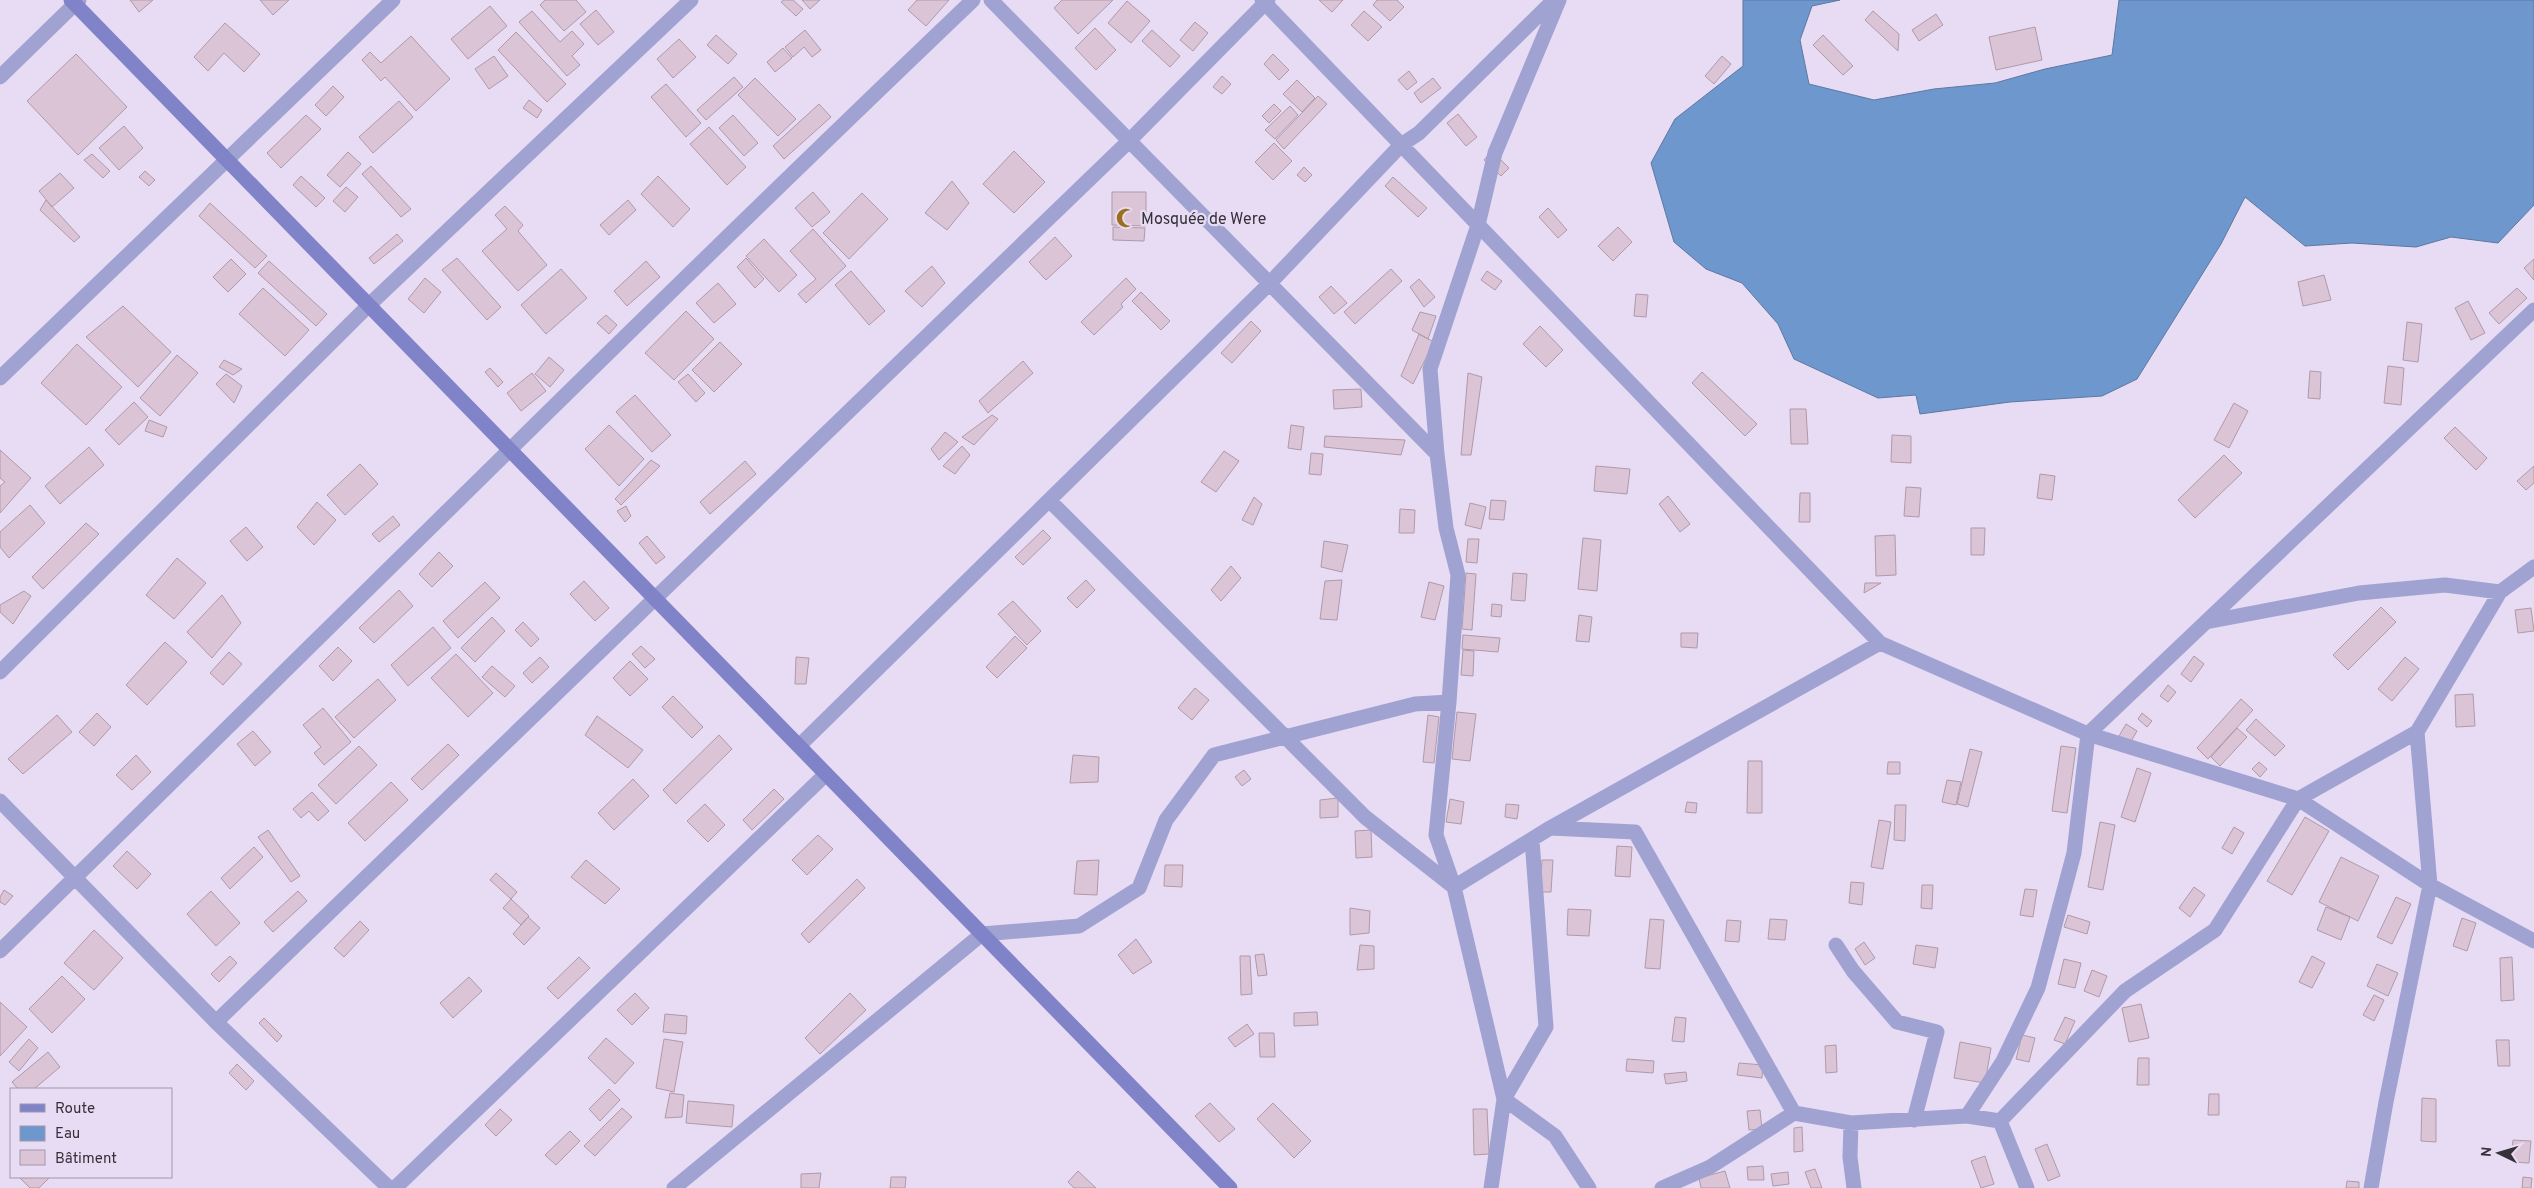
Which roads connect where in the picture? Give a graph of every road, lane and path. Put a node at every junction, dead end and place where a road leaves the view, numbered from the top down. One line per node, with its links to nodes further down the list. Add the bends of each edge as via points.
1 (393, 0): 12 (street)
2 (691, 0): 15 (street)
3 (973, 0): 18 (street, via 734,229)
4 (990, 0): 10 (street)
5 (1554, 0): 11 (street, via 1419,133)
6 (1559, 0): 13 (street, via 1495,153)
7 (75, 1): 9 (street); 12 (street)
8 (1265, 1): 10 (street); 11 (street)
9 (0, 77)
10 (1129, 141): 14 (street); 23 (street)
11 (1402, 145): 13 (street); 14 (street)
12 (227, 160): 15 (street); 17 (street)
13 (1478, 225): 19 (street, via 1430,370); 25 (street)
14 (1269, 284): 19 (street); 20 (street)
15 (369, 305): 18 (street); 26 (street)
16 (2534, 310): 24 (street)
17 (0, 378)
18 (511, 450): 23 (street); 37 (street)
19 (1437, 454): 27 (street, via 1446,528 1458,575)
20 (1049, 500): 30 (street); 31 (street)
21 (2534, 567): 22 (street)
22 (2500, 592): 24 (street, via 2445,584 2360,592); 28 (street)
23 (655, 598): 31 (street); 44 (street)
24 (2206, 622): 29 (street)
25 (1880, 643): 29 (street); 35 (street)
26 (0, 672)
27 (1449, 702): 30 (street, via 1415,704); 39 (street, via 1436,835)
28 (2417, 732): 33 (street); 38 (street)
29 (2088, 734): 33 (street); 47 (street, via 2074,853 2038,988 2003,1061)
30 (1286, 737): 39 (street, via 1365,817); 40 (street, via 1214,755 1166,820 1139,888 1080,926)
31 (798, 746): 32 (street)
32 (826, 774): 40 (street); 52 (street)
33 (2298, 799): 38 (street); 49 (street, via 2215,930 2125,992)
34 (0, 801): 37 (street)
35 (1550, 828): 36 (street); 46 (street, via 1635,832)
36 (1532, 840): 39 (street); 45 (street, via 1546,1027)
37 (75, 878): 43 (street); 44 (street)
38 (2430, 885): 41 (street); 60 (street)
39 (1454, 888): 45 (street)
40 (982, 934): 53 (street); 54 (street)
41 (2534, 941)
42 (1836, 945): 48 (street, via 1853,971 1897,1022 1937,1032)
43 (0, 951)
44 (216, 1022): 51 (street)
45 (1504, 1099): 55 (street); 56 (street, via 1555,1136)
46 (1794, 1113): 50 (street); 57 (street, via 1710,1168)
47 (1967, 1116): 48 (street); 49 (street)
48 (1914, 1120): 50 (street)
49 (2000, 1121): 59 (street)
50 (1851, 1122): 58 (street, via 1850,1157)
51 (389, 1188)
52 (395, 1188)
53 (674, 1188)
54 (1230, 1188)
55 (1491, 1188)
56 (1589, 1188)
57 (1662, 1188)
58 (1854, 1188)
59 (2027, 1188)
60 (2371, 1188)

